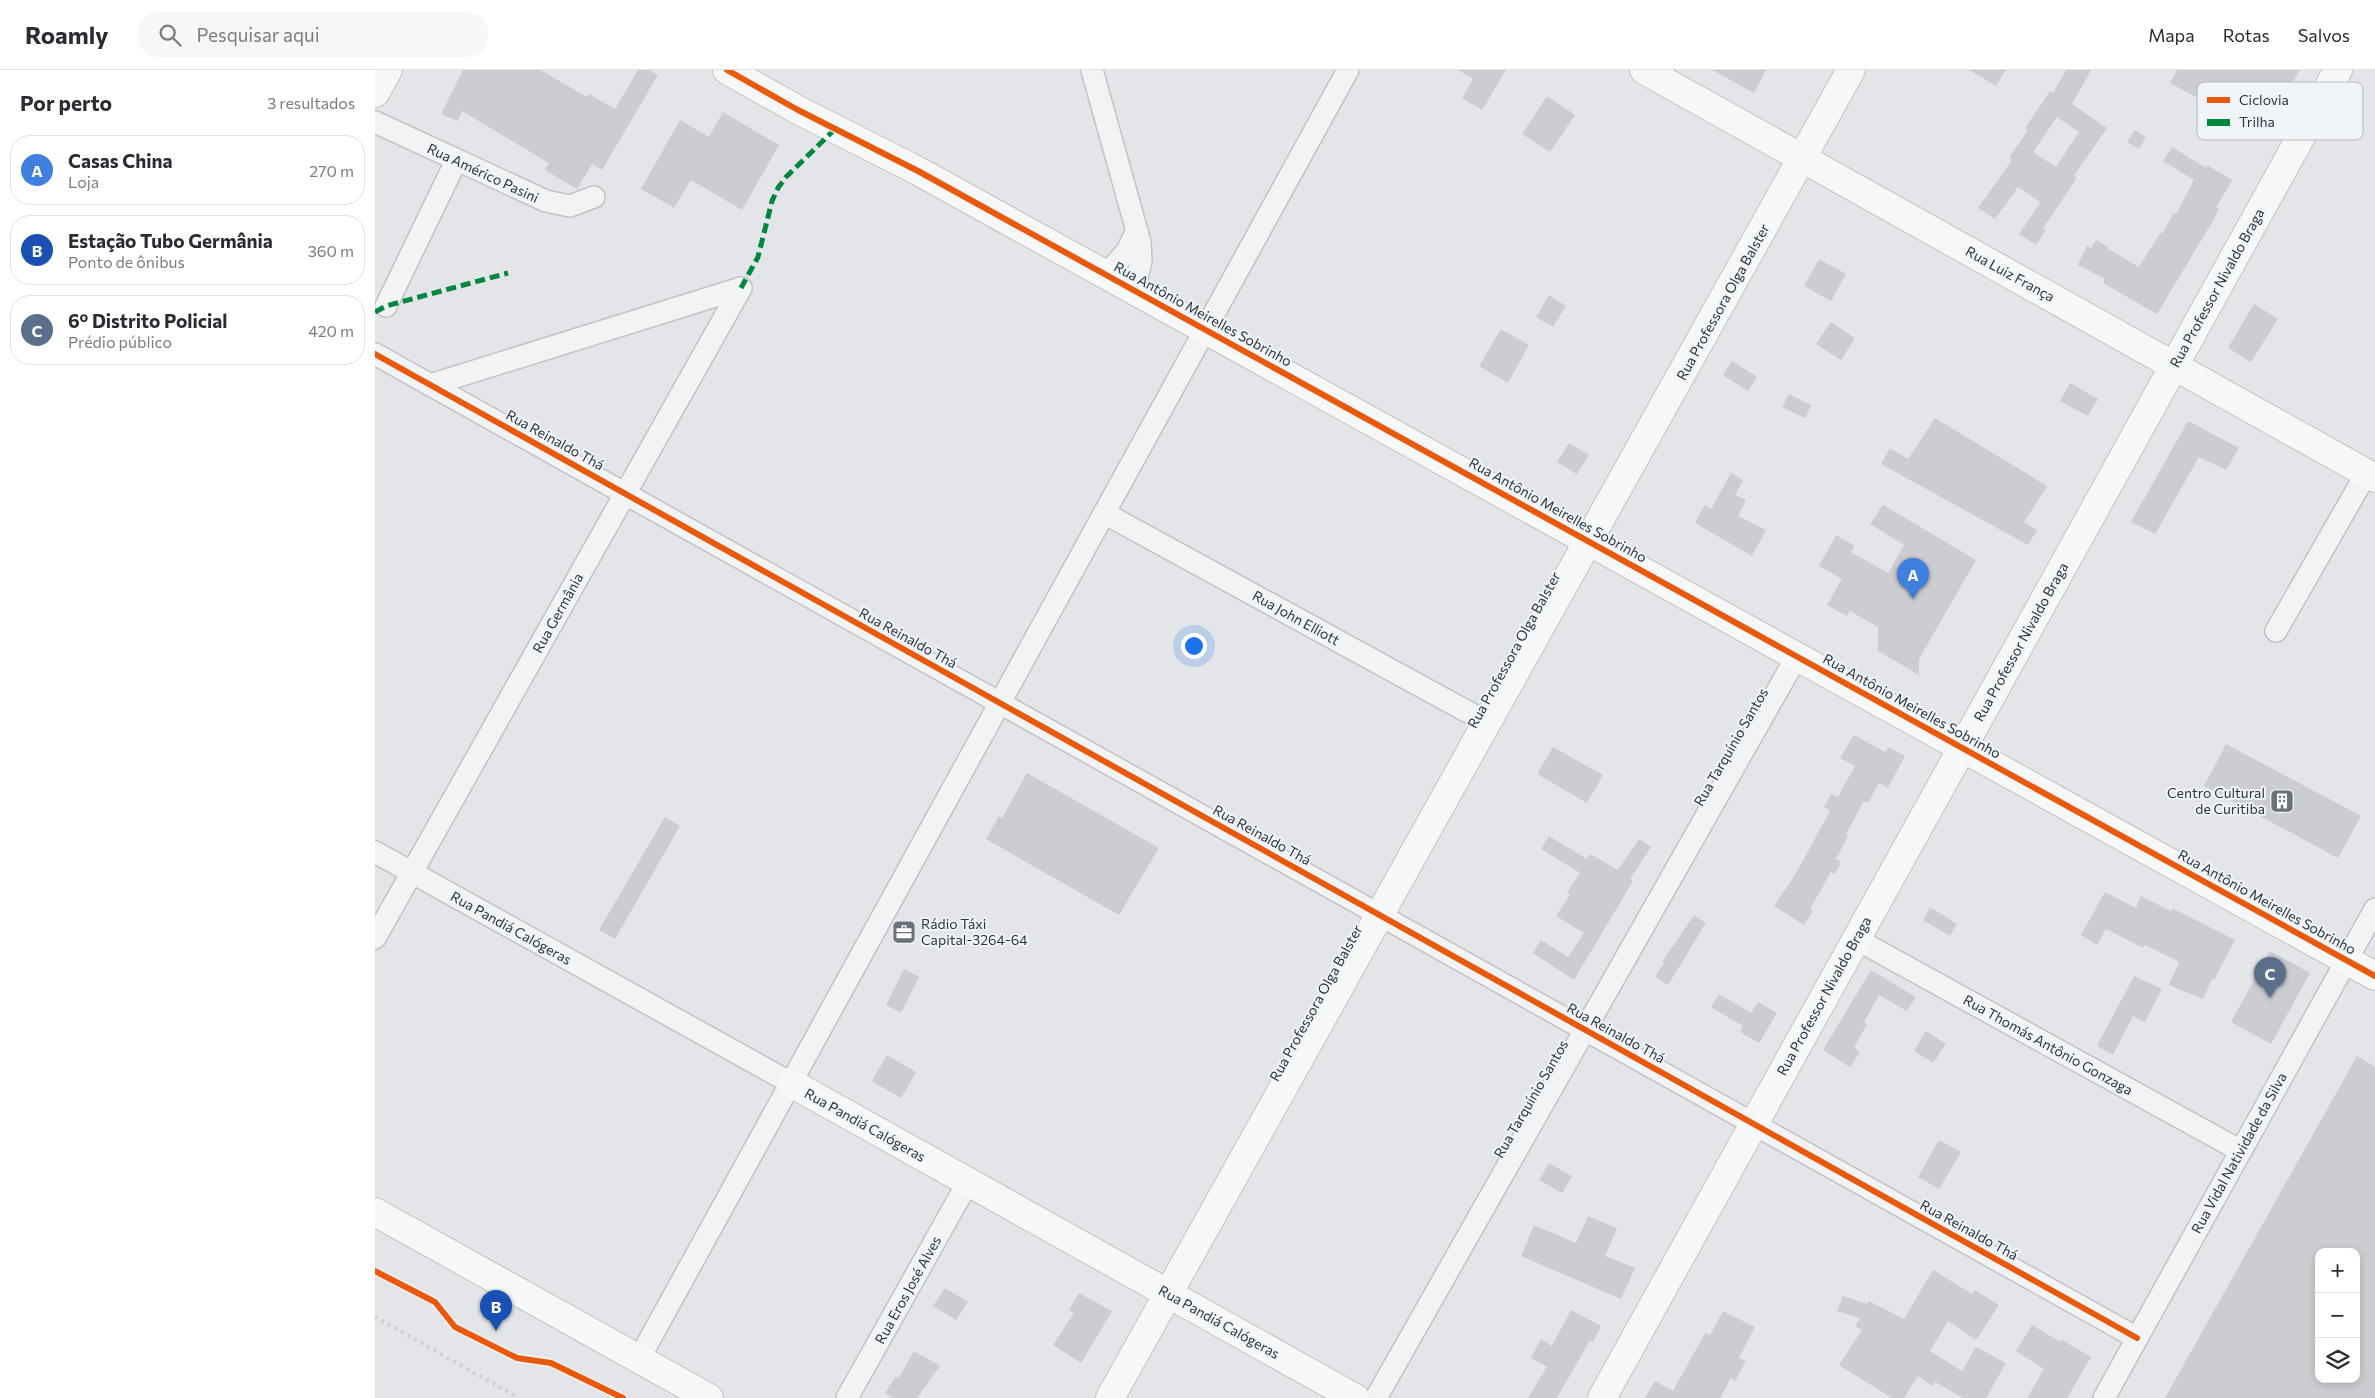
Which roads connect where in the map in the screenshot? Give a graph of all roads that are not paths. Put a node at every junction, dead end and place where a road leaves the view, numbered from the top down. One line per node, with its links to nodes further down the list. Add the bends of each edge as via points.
1 (388, 70): 9 (main road)
2 (727, 70): 16 (main road, Rua Antônio Meirelles Sobrinho)
3 (1092, 70): 15 (street)
4 (1348, 70): 19 (street)
5 (1645, 70): 12 (main road, Rua Luiz França)
6 (1851, 70): 12 (main road, Rua Professora Olga Balster)
7 (2338, 70): 8 (main road, Rua Professor Nivaldo Braga)
8 (2331, 82)
9 (375, 93)
10 (375, 122): 13 (street, Rua Américo Pasini)
11 (2299, 140): 21 (main road, Rua Professor Nivaldo Braga)
12 (1803, 159): 21 (main road, Rua Luiz França); 26 (main road, Rua Professora Olga Balster)
13 (456, 161): 14 (street, Rua Américo Pasini, via 552,203 570,206); 18 (street)
14 (594, 197)
15 (1137, 230): 16 (street, via 1127,251); 17 (street, via 1141,262)
16 (1106, 275): 17 (main road, Rua Antônio Meirelles Sobrinho)
17 (1134, 290): 19 (main road, Rua Antônio Meirelles Sobrinho)
18 (386, 306)
19 (1205, 330): 25 (street); 26 (main road, Rua Antônio Meirelles Sobrinho)
20 (375, 354): 22 (street, Rua Reinaldo Thá)
21 (2173, 366): 23 (main road, Rua Luiz França); 31 (main road, Rua Professor Nivaldo Braga)
22 (430, 385): 24 (street, Rua Reinaldo Thá); 24 (street, Rua Germânia, via 741,288)
23 (2371, 476): 27 (street)
24 (625, 494): 29 (street, Rua Reinaldo Thá); 33 (street, Rua Germânia)
25 (1105, 513): 29 (street); 30 (street, Rua John Elliott)
26 (1589, 542): 28 (main road, Rua Antônio Meirelles Sobrinho); 30 (main road, Rua Professora Olga Balster)
27 (2276, 631)
28 (1797, 656): 31 (main road, Rua Antônio Meirelles Sobrinho); 40 (street, Rua Tarquínio Santos)
29 (1000, 703): 35 (street, Rua Reinaldo Thá); 41 (street)
30 (1488, 723): 35 (main road, Rua Professora Olga Balster)
31 (1962, 748): 37 (main road, Rua Professor Nivaldo Braga); 38 (main road, Rua Antônio Meirelles Sobrinho)
32 (375, 852): 33 (street, Rua Pandiá Calógeras)
33 (412, 873): 36 (street, Rua Germânia); 41 (street, Rua Pandiá Calógeras)
34 (2375, 909): 38 (street, Rua Vidal Natividade da Silva)
35 (1380, 916): 40 (street, Rua Reinaldo Thá); 46 (main road, Rua Professora Olga Balster)
36 (375, 938)
37 (1856, 939): 42 (main road, Rua Professor Nivaldo Braga); 43 (street, Rua Thomás Antônio Gonzaga)
38 (2347, 960): 39 (main road, Rua Antônio Meirelles Sobrinho); 43 (street, Rua Vidal Natividade da Silva)
39 (2375, 976)
40 (1585, 1030): 42 (street, Rua Reinaldo Thá); 53 (street, Rua Tarquínio Santos)
41 (791, 1084): 44 (main road, Rua Pandiá Calógeras); 48 (street)
42 (1753, 1124): 47 (street, Rua Reinaldo Thá); 54 (main road, Rua Professor Nivaldo Braga)
43 (2241, 1151): 47 (street, Rua Vidal Natividade da Silva)
44 (968, 1182): 46 (main road, Rua Pandiá Calógeras); 50 (street, Rua Eros José Alves)
45 (375, 1212): 48 (main road)
46 (1168, 1294): 51 (main road, Rua Professora Olga Balster); 52 (main road, Rua Pandiá Calógeras)
47 (2137, 1338): 55 (street, Rua Vidal Natividade da Silva)
48 (639, 1359): 49 (main road)
49 (709, 1398)
50 (847, 1398)
51 (1110, 1398)
52 (1355, 1398)
53 (1376, 1398)
54 (1602, 1398)
55 (2103, 1398)

